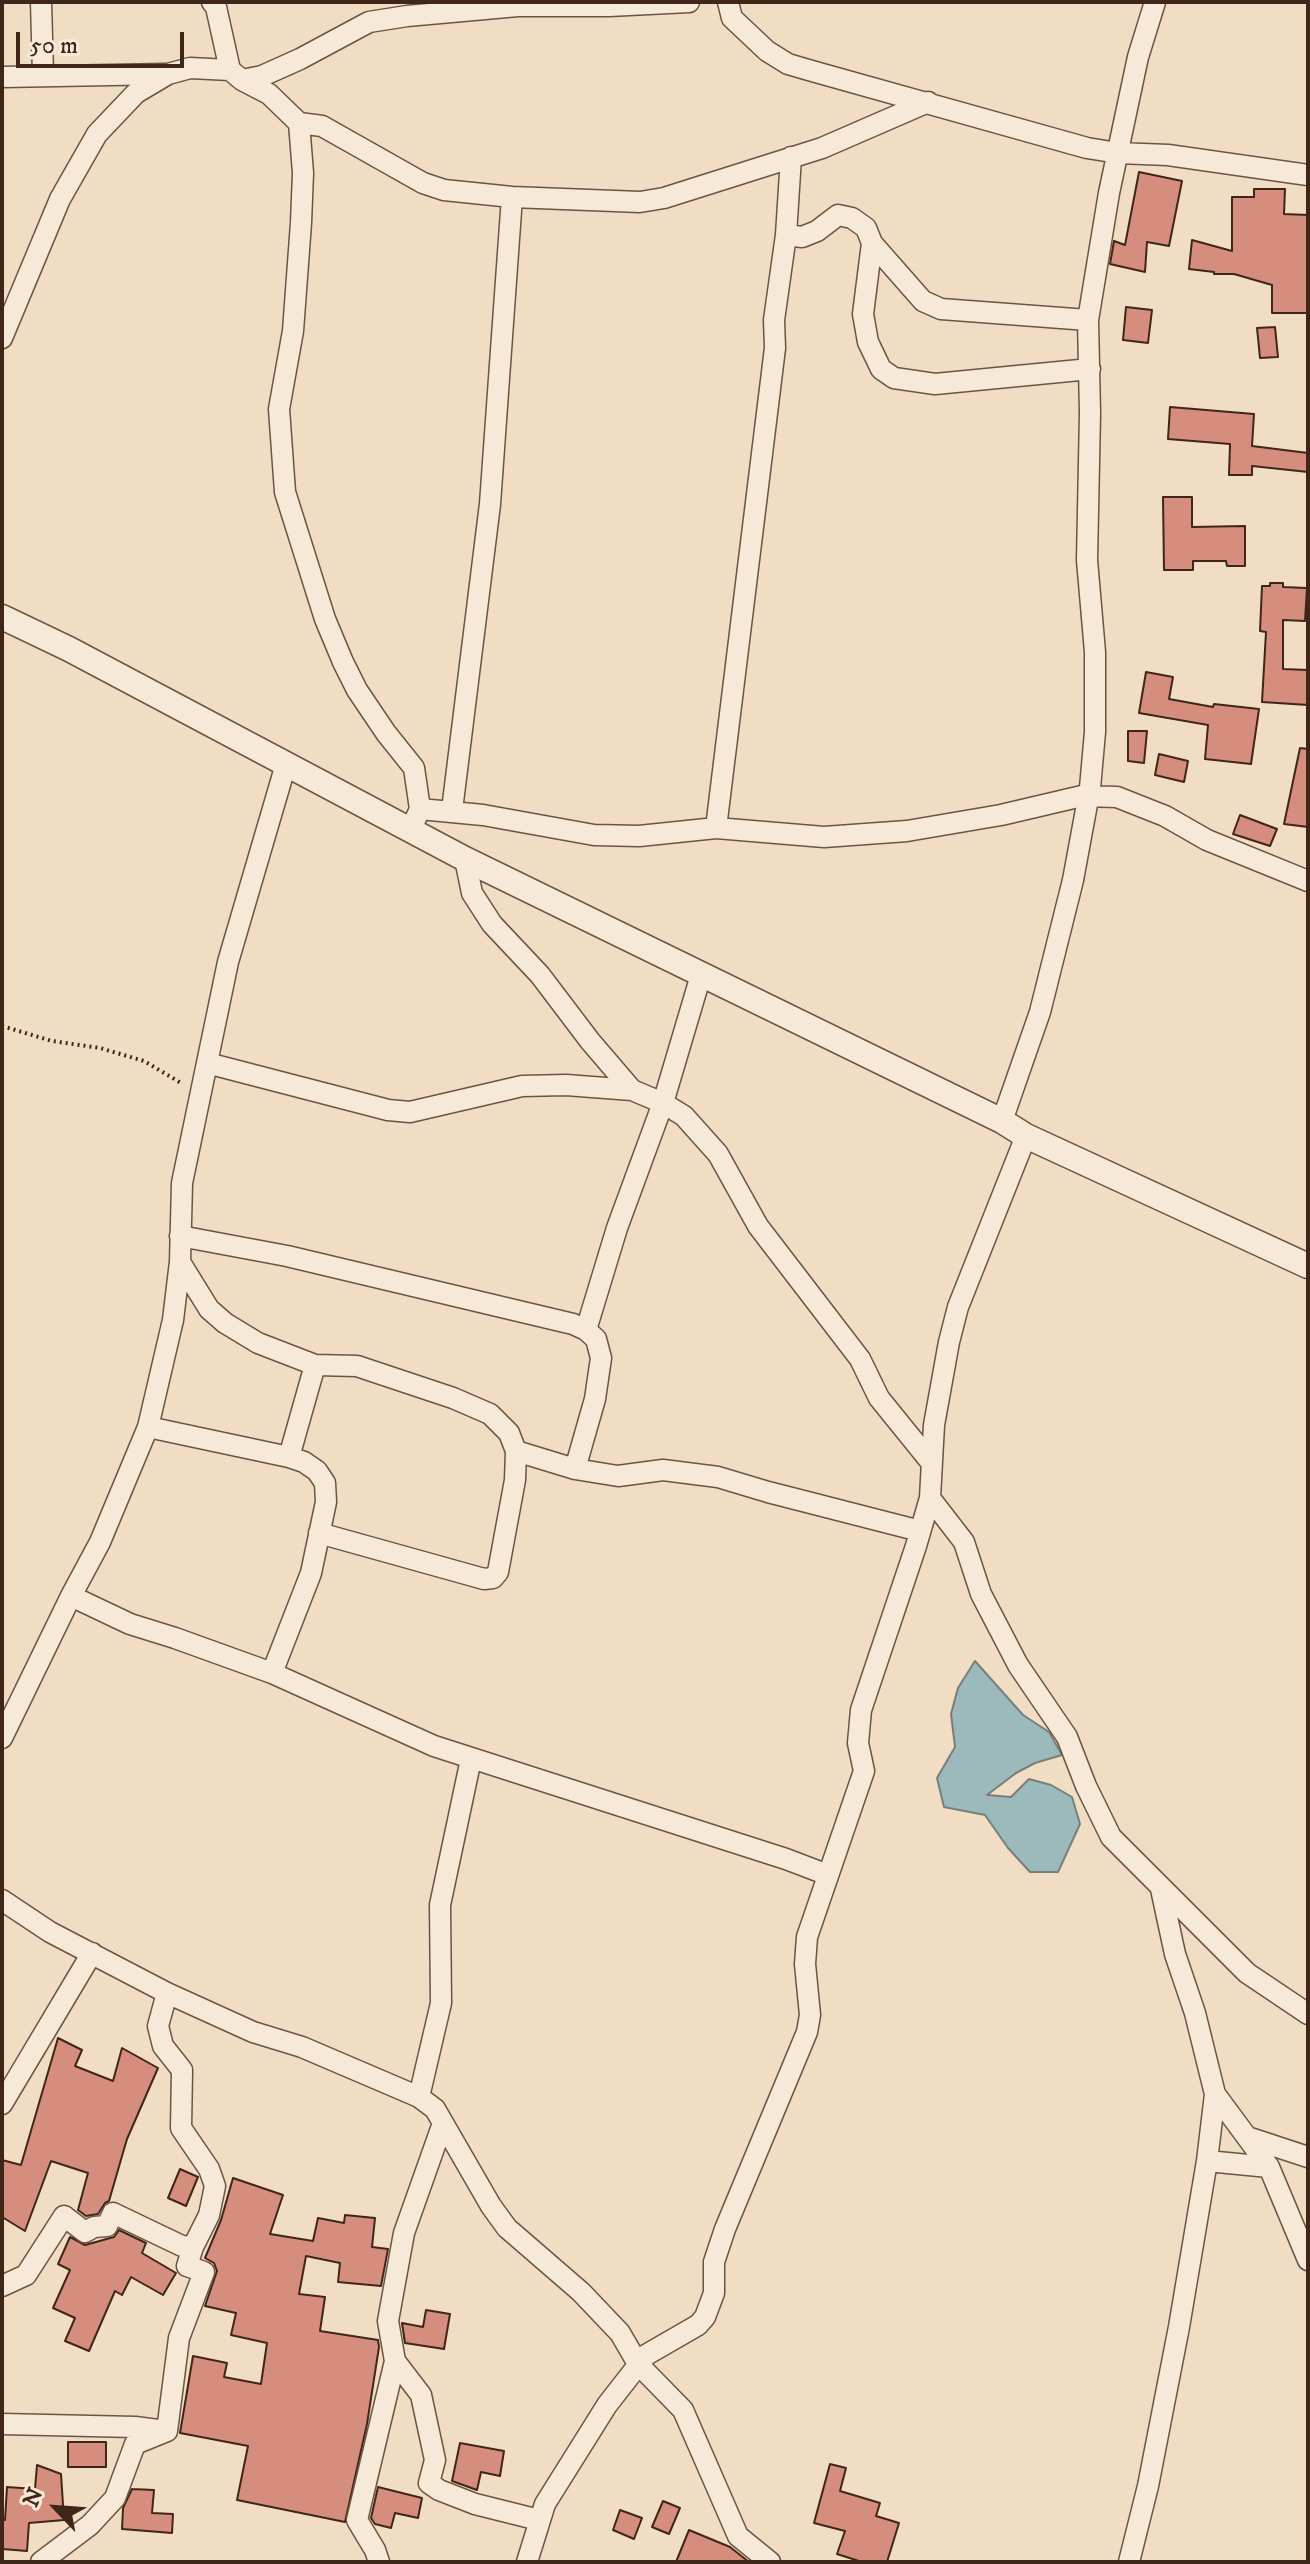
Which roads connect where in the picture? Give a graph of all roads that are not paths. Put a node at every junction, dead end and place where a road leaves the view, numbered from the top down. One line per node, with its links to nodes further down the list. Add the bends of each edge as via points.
1 (41, 2): 6 (street)
2 (689, 2): 8 (street, via 518,6 369,22 262,76)
3 (728, 2): 10 (street, via 741,29 788,64)
4 (1155, 2): 12 (street)
5 (221, 4): 8 (street)
6 (43, 74): 7 (street); 9 (street)
7 (168, 74): 8 (street, via 190,68); 19 (street, via 136,93 97,134 60,199)
8 (236, 75): 11 (street, via 269,94)
9 (2, 77)
10 (928, 102): 12 (street); 13 (street)
11 (299, 123): 15 (street, via 322,126 423,183); 25 (street, via 301,223 293,331 279,409 285,492 337,648 357,690 414,768)
12 (1118, 153): 14 (street); 18 (street)
13 (791, 157): 15 (street, via 640,202); 16 (street)
14 (1308, 175)
15 (512, 197): 24 (street, via 490,504)
16 (786, 235): 17 (street, via 802,237 838,215 866,228); 26 (street)
17 (872, 243): 18 (street, via 923,301 941,309); 20 (street, via 863,314 881,369 894,378 935,384)
18 (1088, 320): 20 (street)
19 (2, 338)
20 (1090, 369): 23 (street, via 1087,560 1095,732)
21 (2, 617): 22 (street)
22 (286, 764): 25 (street); 30 (street, via 228,962)
23 (1089, 796): 26 (street, via 879,835 824,837); 28 (street, via 1117,797); 33 (street, via 1040,1012)
24 (452, 810): 25 (street); 26 (street, via 594,835)
25 (415, 820): 27 (street)
26 (716, 828)
27 (465, 859): 29 (street); 31 (street, via 472,893 492,924)
28 (1308, 881)
29 (701, 975): 32 (street); 33 (street)
30 (207, 1063): 31 (street, via 410,1112 522,1086); 35 (street, via 182,1183)
31 (632, 1090): 32 (street)
32 (663, 1103): 38 (street); 43 (street, via 684,1116 718,1154 758,1226)
33 (1002, 1121): 34 (street)
34 (1026, 1136): 37 (street); 43 (street, via 958,1307)
35 (180, 1236): 36 (street); 38 (street, via 287,1256)
36 (180, 1262): 39 (street, via 197,1292 225,1323 274,1351); 40 (street, via 173,1320)
37 (1308, 1266)
38 (586, 1330): 44 (street, via 596,1339 601,1358)
39 (315, 1365): 41 (street, via 357,1366 490,1414 509,1433); 42 (street)
40 (148, 1427): 42 (street); 48 (street, via 100,1542)
41 (516, 1451): 44 (street); 47 (street, via 506,1533 493,1578)
42 (289, 1457): 47 (street, via 317,1471 325,1483)
43 (930, 1461): 45 (street)
44 (575, 1469): 46 (street, via 618,1476 663,1470 718,1477)
45 (930, 1498): 46 (street); 53 (street, via 964,1542 981,1594 1018,1665 1067,1737 1111,1837)
46 (920, 1531): 52 (street, via 861,1710 858,1743 864,1771)
47 (319, 1533): 49 (street, via 311,1573)
48 (71, 1596): 49 (street, via 130,1624); 50 (street)
49 (272, 1673): 51 (street)
50 (2, 1738)
51 (471, 1759): 52 (street); 59 (street, via 440,1905 441,2003)
52 (828, 1875): 70 (street, via 807,1937 807,2032 725,2229 714,2262 711,2304 698,2325)
53 (1161, 1889): 57 (street, via 1247,1973); 58 (street)
54 (2, 1900): 55 (street)
55 (92, 1953): 56 (street); 60 (street)
56 (167, 1993): 59 (street); 66 (street, via 158,2026 163,2046 182,2070 181,2128 215,2186 209,2215)
57 (1306, 2006)
58 (1215, 2094): 62 (street); 64 (street)
59 (419, 2097): 61 (street)
60 (2, 2104)
61 (443, 2123): 69 (street, via 404,2233 388,2321); 70 (street, via 507,2228 581,2292 620,2333)
62 (1247, 2137): 63 (street); 65 (street)
63 (1308, 2157)
64 (1207, 2161): 65 (street); 78 (street, via 1179,2327)
65 (1269, 2167): 67 (street)
66 (193, 2247): 68 (street, via 113,2213 107,2226 85,2232 64,2216 26,2275); 72 (street, via 187,2266 204,2272 179,2338)
67 (1308, 2260)
68 (2, 2286)
69 (395, 2361): 73 (street, via 421,2395 435,2460 429,2483 475,2504); 75 (street, via 357,2520)
70 (638, 2364): 73 (street, via 555,2486); 77 (street, via 683,2410 738,2536)
71 (2, 2424): 72 (street)
72 (167, 2431): 74 (street, via 135,2444 115,2498 90,2525)
73 (539, 2520): 76 (street)
74 (41, 2562)
75 (379, 2562)
76 (527, 2562)
77 (770, 2562)
78 (1129, 2562)

